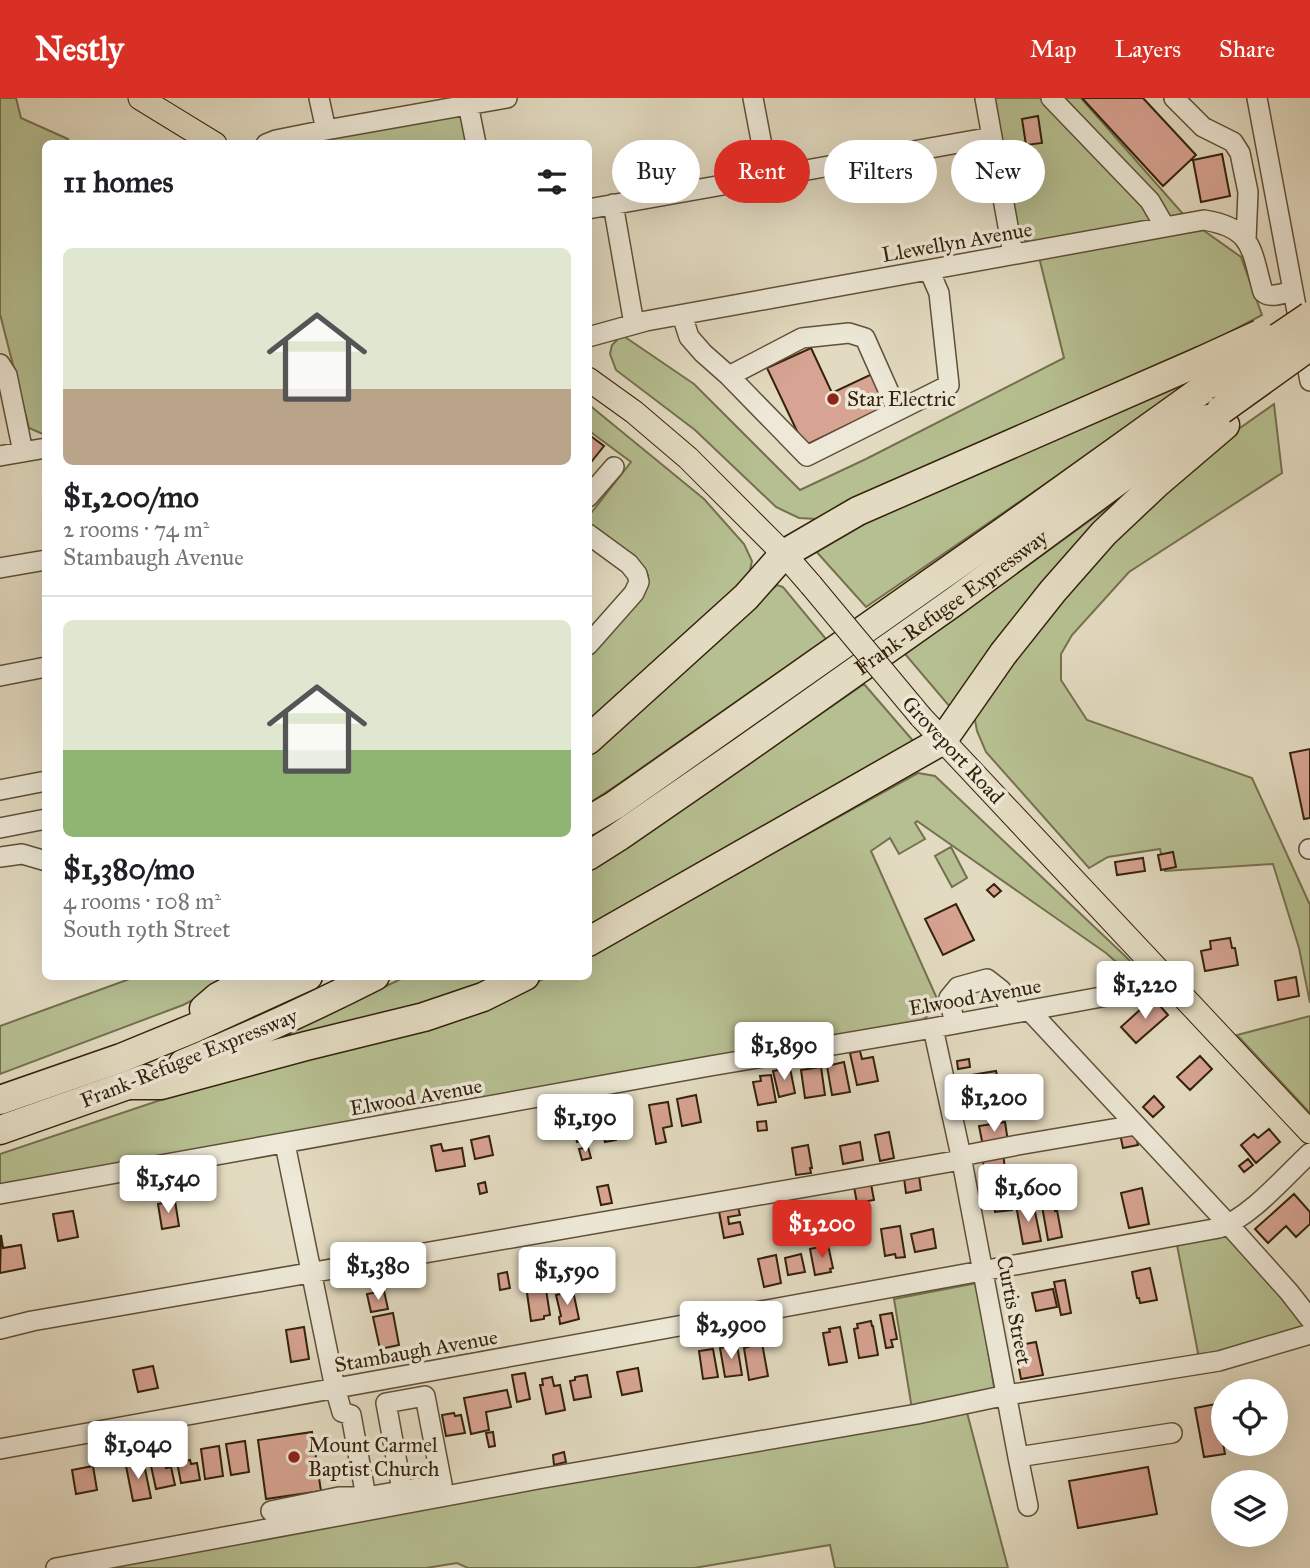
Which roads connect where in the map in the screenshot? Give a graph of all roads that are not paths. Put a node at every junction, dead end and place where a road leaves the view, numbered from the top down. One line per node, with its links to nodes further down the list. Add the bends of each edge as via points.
1 (140, 98): 12 (main road)
2 (319, 98): 10 (street)
3 (507, 98): 9 (street)
4 (753, 98): 15 (street)
5 (985, 98): 11 (street)
6 (1051, 98): 20 (street, via 1150,201)
7 (1174, 98): 21 (street, via 1203,127 1233,142 1240,153 1248,192)
8 (1257, 98): 24 (street)
9 (468, 104): 10 (street); 14 (street)
10 (326, 130): 13 (street)
11 (992, 137): 16 (street); 22 (street)
12 (208, 140)
13 (276, 140)
14 (475, 140)
15 (761, 140)
16 (810, 170)
17 (714, 186): 18 (street)
18 (613, 204): 19 (street); 27 (street)
19 (592, 208)
20 (1165, 227): 21 (street, Llewellyn Avenue, via 1213,221); 22 (street, Llewellyn Avenue)
21 (1246, 240): 24 (street, via 1263,292)
22 (1013, 254): 23 (street, Llewellyn Avenue)
23 (929, 270): 25 (street, Llewellyn Avenue); 36 (street, via 939,293 949,385)
24 (1301, 301): 33 (street); 35 (highway, bridge)
25 (682, 315): 27 (street, Llewellyn Avenue); 32 (street, via 690,337)
26 (1310, 316): 35 (highway, Frank-Refugee Expressway, bridge)
27 (634, 324): 28 (street, Llewellyn Avenue)
28 (592, 336)
29 (1310, 346): 35 (highway, Frank-Refugee Expressway, bridge)
30 (1310, 361): 35 (highway)
31 (0, 364): 38 (street, via 8,375)
32 (729, 376): 36 (street, via 807,456); 36 (street, via 802,338 849,333 865,338)
33 (1310, 381)
34 (592, 382): 43 (main road, Groveport Road, via 688,458)
35 (1214, 395): 43 (highway, via 858,511); 50 (highway, via 1157,483 1053,591); 53 (highway, Frank-Refugee Expressway, via 995,538); 56 (highway, Frank-Refugee Expressway, via 1123,477 955,601)
36 (897, 410)
37 (42, 449): 38 (street)
38 (23, 452): 39 (street)
39 (0, 456)
40 (614, 467): 41 (street)
41 (592, 492)
42 (592, 537): 46 (street, via 629,564 639,582)
43 (784, 554): 49 (highway, via 746,597); 50 (main road, Groveport Road, bridge)
44 (42, 561): 45 (street)
45 (0, 568)
46 (592, 640)
47 (42, 668): 48 (street)
48 (0, 676)
49 (592, 736)
50 (943, 740): 59 (highway); 64 (main road, Groveport Road)
51 (42, 782): 52 (street)
52 (0, 790)
53 (592, 819)
54 (42, 820): 55 (street)
55 (0, 828)
56 (592, 853)
57 (0, 857): 58 (street, via 22,854)
58 (42, 860)
59 (592, 940)
60 (250, 980): 68 (highway, via 218,997)
61 (299, 980): 68 (highway, Frank-Refugee Expressway)
62 (367, 980): 69 (highway, Frank-Refugee Expressway, via 228,1045)
63 (517, 980): 69 (highway, via 424,1017 160,1085)
64 (1172, 984): 65 (street, Elwood Avenue); 73 (main road, Groveport Road)
65 (1020, 1012): 66 (street, Elwood Avenue); 66 (street, via 987,979 958,987 949,998); 71 (street)
66 (955, 1024): 67 (street, Elwood Avenue)
67 (933, 1028): 74 (street, Elwood Avenue); 76 (street, Curtis Street)
68 (170, 1039): 70 (highway, Frank-Refugee Expressway)
69 (130, 1084): 72 (highway, Frank-Refugee Expressway)
70 (0, 1100)
71 (1136, 1125): 76 (street); 78 (street)
72 (0, 1130)
73 (1310, 1132)
74 (285, 1144): 77 (street, Elwood Avenue); 80 (street)
75 (1310, 1153): 78 (street, Stambaugh Avenue)
76 (961, 1158): 79 (street, Curtis Street); 80 (street)
77 (0, 1194)
78 (1229, 1225): 79 (street, Stambaugh Avenue); 81 (street)
79 (983, 1272): 84 (street, Stambaugh Avenue); 86 (street, Curtis Street)
80 (312, 1273): 82 (street); 85 (street)
81 (1310, 1319)
82 (0, 1329)
83 (1310, 1334): 86 (street, via 1219,1361)
84 (393, 1378): 85 (street, Stambaugh Avenue); 87 (street)
85 (335, 1388): 89 (street, Stambaugh Avenue); 92 (street, via 342,1412 351,1415)
86 (1007, 1395): 90 (street, Curtis Street); 95 (street)
87 (397, 1401): 91 (street, via 386,1403); 91 (street, via 425,1396 442,1484)
88 (1172, 1433): 90 (street)
89 (0, 1449)
90 (1018, 1457): 93 (street, Curtis Street)
91 (402, 1490): 92 (street)
92 (366, 1497): 94 (street, via 339,1497)
93 (1028, 1506)
94 (271, 1511)
95 (56, 1568)

